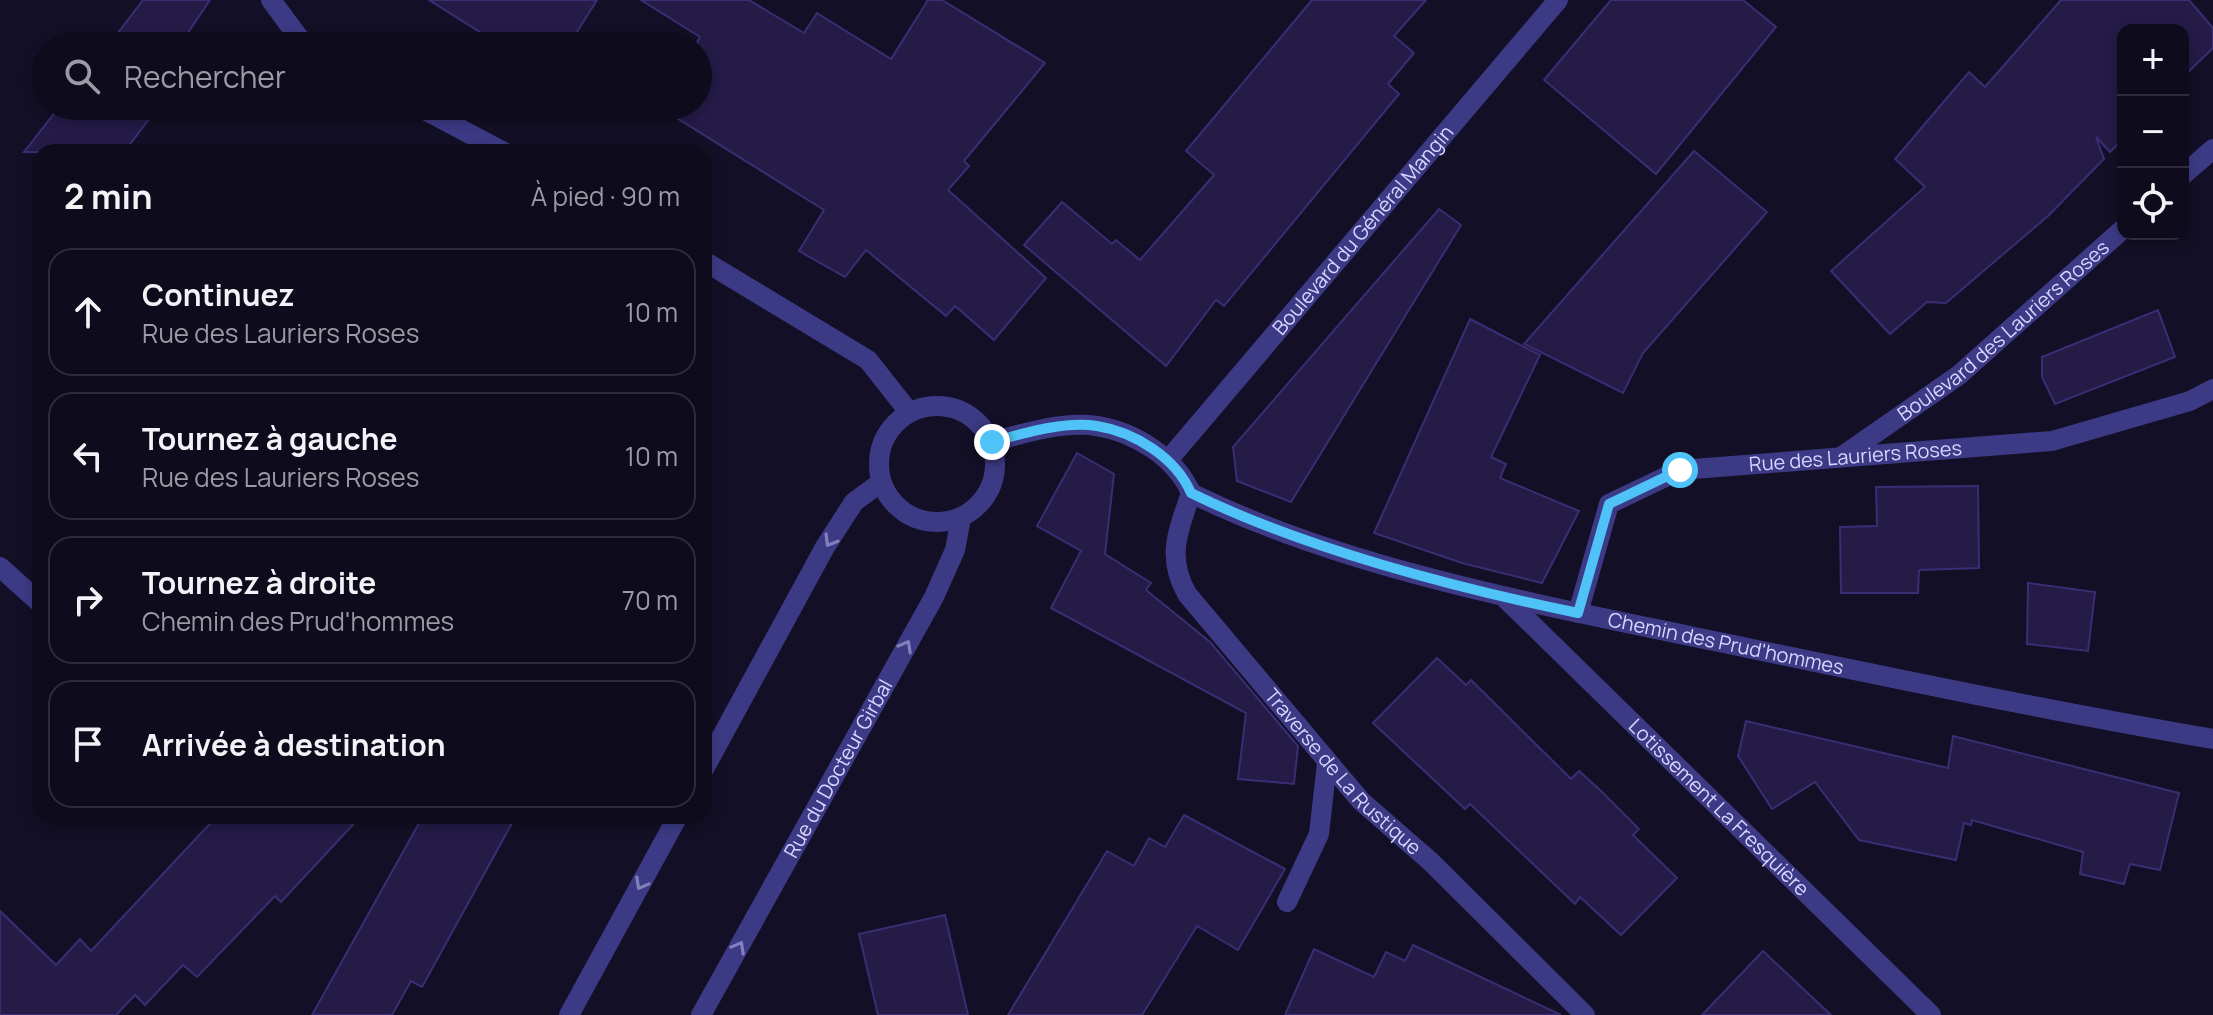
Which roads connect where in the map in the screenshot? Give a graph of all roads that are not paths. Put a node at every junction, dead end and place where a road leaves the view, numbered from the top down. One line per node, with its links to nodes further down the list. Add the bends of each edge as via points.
1 (271, 0): 3 (street)
2 (1558, 0): 14 (street, Boulevard du Général Mangin)
3 (295, 32)
4 (443, 120): 5 (street)
5 (489, 144)
6 (2213, 149): 7 (street)
7 (2189, 170)
8 (2117, 234): 13 (street, Boulevard des Lauriers Roses, via 1959,375)
9 (712, 266): 11 (street, via 868,360)
10 (2213, 389): 13 (street, Rue des Lauriers Roses, via 2190,401 2052,441)
11 (909, 412): 12 (street, via 947,406 982,425); 15 (street, via 881,443)
12 (992, 442): 14 (street, via 1039,430 1097,426); 17 (street, via 996,460 987,495)
13 (1841, 457): 21 (street, Rue des Lauriers Roses, via 1680,470 1609,504)
14 (1169, 459): 16 (street)
15 (880, 483): 17 (street, via 909,514 929,522); 23 (street, one-way to 23, via 854,502 825,547)
16 (1191, 493): 20 (street, Chemin des Prud'hommes, via 1344,551); 24 (street, Traverse de La Rustique, via 1176,541 1175,572 1187,594)
17 (961, 518): 28 (street, Rue du Docteur Girbal, one-way to 17, via 934,597 955,550)
18 (0, 567): 19 (street)
19 (32, 596)
20 (1506, 599): 21 (street, Chemin des Prud'hommes); 30 (street, Lotissement La Fresquière)
21 (1578, 613): 22 (street, Chemin des Prud'hommes, via 2051,711)
22 (2213, 739)
23 (712, 754)
24 (1327, 763): 26 (street, via 1319,834); 29 (street, Traverse de La Rustique)
25 (674, 824): 27 (street, one-way to 27)
26 (1287, 902)
27 (569, 1015)
28 (701, 1015)
29 (1585, 1015)
30 (1931, 1015)

